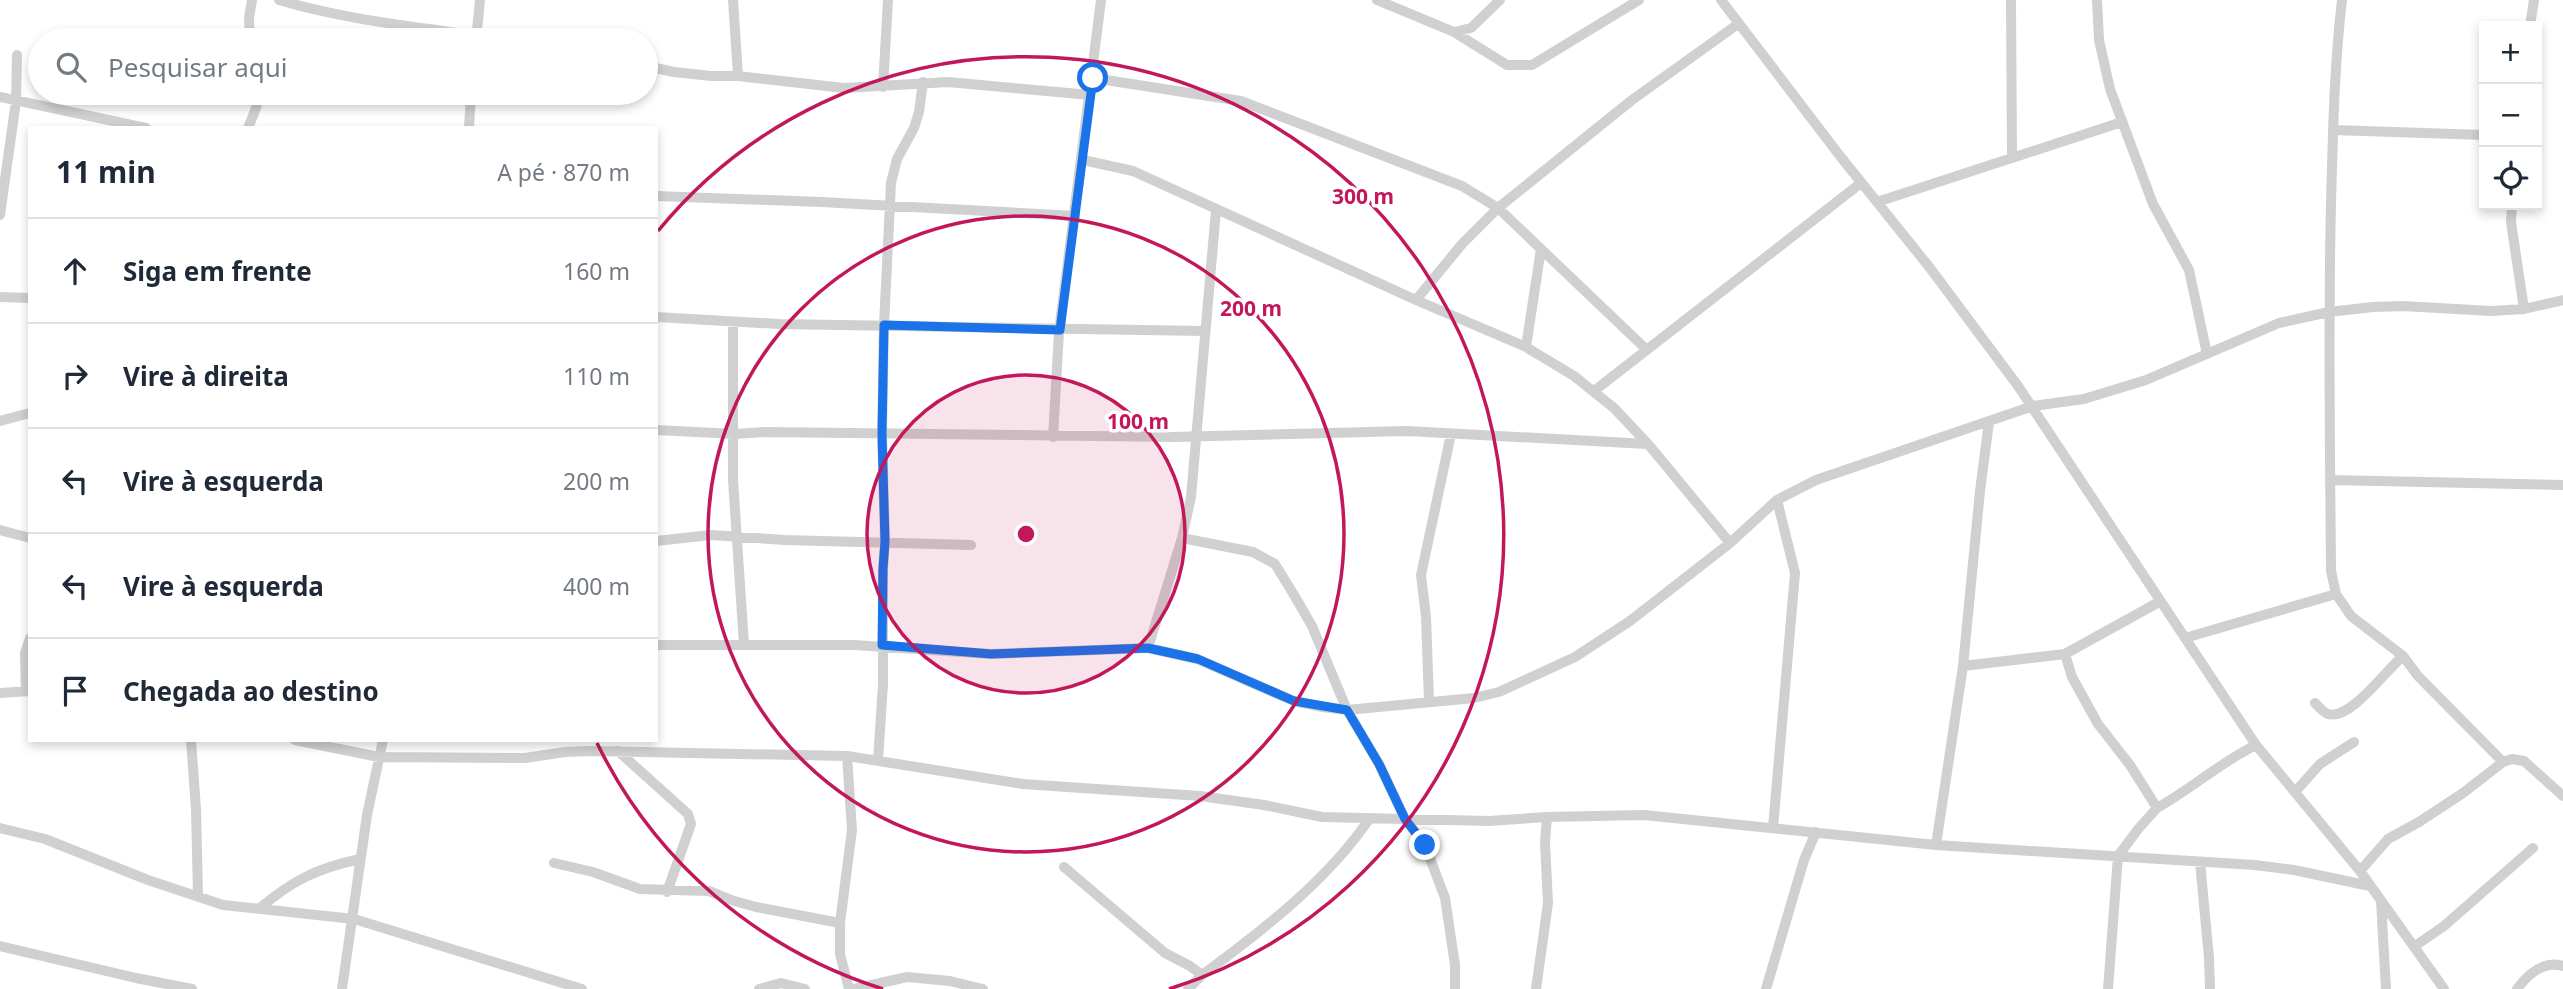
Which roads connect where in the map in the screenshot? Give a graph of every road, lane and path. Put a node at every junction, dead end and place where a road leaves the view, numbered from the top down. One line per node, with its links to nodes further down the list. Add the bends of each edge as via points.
1 (252, 0): 17 (street)
2 (279, 0): 18 (street)
3 (480, 0): 19 (street)
4 (733, 0): 23 (street)
5 (888, 0): 26 (street)
6 (1101, 0): 24 (street)
7 (1377, 0): 20 (street)
8 (1500, 0): 20 (street, via 1471,28)
9 (1639, 0): 20 (street, via 1532,65 1507,65)
10 (1721, 0): 16 (street)
11 (2011, 0): 40 (street)
12 (2096, 0): 34 (street, via 2099,40)
13 (2342, 0): 38 (street)
14 (2534, 0): 15 (street)
15 (2531, 21)
16 (1738, 24): 42 (street); 46 (street, via 1632,100)
17 (249, 28)
18 (415, 28)
19 (478, 28)
20 (1454, 32)
21 (17, 55): 29 (street)
22 (658, 68): 23 (street)
23 (738, 76): 26 (street)
24 (1093, 78): 27 (street); 46 (street, via 1241,101 1462,186)
25 (923, 82): 26 (street); 27 (street); 45 (street, via 914,128 897,159)
26 (883, 88)
27 (1090, 95): 41 (street)
28 (0, 97): 29 (street)
29 (16, 101): 30 (street); 49 (street)
30 (28, 103)
31 (35, 105): 35 (street)
32 (256, 105): 36 (street)
33 (470, 105): 37 (street)
34 (2122, 122): 40 (street); 65 (street, via 2153,204 2189,270)
35 (136, 126)
36 (249, 126)
37 (469, 126)
38 (2333, 130): 39 (street); 57 (street)
39 (2479, 135)
40 (2012, 156): 44 (street)
41 (1083, 160): 48 (street, via 1133,172); 50 (street)
42 (1861, 183): 44 (street); 64 (street)
43 (658, 196): 45 (street)
44 (1877, 202): 67 (street)
45 (890, 207): 50 (street); 60 (street)
46 (1498, 208): 51 (street); 54 (street)
47 (2512, 210): 56 (street)
48 (1216, 211): 54 (street); 62 (street)
49 (0, 215)
50 (1075, 216): 61 (street)
51 (1541, 249): 63 (street); 64 (street)
52 (0, 297): 53 (street)
53 (28, 298)
54 (1416, 300): 63 (street)
55 (2563, 300): 56 (street)
56 (2524, 309): 57 (street, via 2403,306)
57 (2329, 312): 65 (street, via 2279,323); 78 (street)
58 (658, 317): 59 (street)
59 (733, 322): 60 (street); 72 (street)
60 (884, 325): 61 (street); 73 (street)
61 (1060, 330): 62 (street); 75 (street)
62 (1205, 331): 76 (street)
63 (1526, 347): 66 (street)
64 (1647, 350): 66 (street)
65 (2207, 354): 67 (street, via 2084,399)
66 (1594, 391): 77 (street)
67 (2033, 406): 70 (street); 90 (street)
68 (28, 414): 69 (street)
69 (0, 421)
70 (1989, 422): 80 (street, via 1816,480); 99 (street)
71 (658, 430): 72 (street)
72 (735, 434): 73 (street); 82 (street)
73 (882, 434): 75 (street); 86 (street)
74 (1451, 434): 76 (street, via 1407,431); 77 (street); 102 (street, via 1421,575)
75 (1053, 437): 76 (street)
76 (1196, 437): 84 (street)
77 (1648, 444): 87 (street)
78 (2330, 480): 79 (street); 89 (street, via 2331,571)
79 (2563, 485)
80 (1777, 500): 87 (street); 122 (street, via 1795,573)
81 (0, 530): 83 (street)
82 (738, 536): 85 (street); 86 (street); 94 (street)
83 (28, 537)
84 (1182, 537): 96 (street); 104 (street, via 1253,552 1275,564 1312,626)
85 (658, 541)
86 (885, 541): 88 (street); 95 (street)
87 (1730, 544): 102 (street, via 1575,657 1499,692)
88 (971, 545)
89 (2336, 594): 91 (street); 98 (street, via 2351,616)
90 (2160, 602): 91 (street); 97 (street)
91 (2185, 638): 109 (street)
92 (28, 644): 100 (street)
93 (658, 645): 94 (street)
94 (744, 645): 95 (street)
95 (882, 645): 96 (street, via 991,654); 113 (street)
96 (1148, 648): 104 (street, via 1198,659 1294,701)
97 (2065, 654): 99 (street); 117 (street, via 2098,724)
98 (2403, 656): 103 (street, via 2337,715 2325,713); 114 (street)
99 (1963, 666): 124 (street)
100 (28, 691): 101 (street)
101 (0, 693)
102 (1429, 702): 104 (street)
103 (2315, 703)
104 (1347, 710): 120 (street)
105 (191, 742): 134 (street)
106 (305, 742): 112 (street)
107 (383, 742): 112 (street)
108 (2354, 742): 115 (street, via 2320,764)
109 (2256, 745): 115 (street); 117 (street)
110 (618, 751): 111 (street); 112 (street, via 565,751 525,758); 133 (street, via 688,814 691,824)
111 (847, 756): 113 (street); 138 (street, via 852,830)
112 (379, 757): 127 (street)
113 (878, 760): 119 (street, via 1023,784 1182,794 1322,817)
114 (2503, 762): 116 (street, via 2524,761); 131 (street, via 2388,839)
115 (2295, 792): 131 (street)
116 (2563, 796)
117 (2157, 808): 126 (street)
118 (1547, 817): 120 (street); 122 (street, via 1644,815); 154 (street, via 1548,903)
119 (1370, 818): 120 (street); 142 (street, via 1352,844 1275,919)
120 (1405, 819): 153 (street, via 1425,845 1445,898)
121 (0, 828): 134 (street, via 45,839)
122 (1773, 828): 123 (street)
123 (1816, 832): 124 (street); 155 (street)
124 (1936, 845): 126 (street)
125 (2533, 848): 140 (street)
126 (2118, 856): 128 (street); 156 (street)
127 (360, 859): 136 (street, via 304,876); 137 (street)
128 (2200, 862): 132 (street, via 2294,870); 157 (street)
129 (554, 863): 133 (street, via 640,890)
130 (1064, 867): 142 (street, via 1157,947)
131 (2360, 871): 132 (street)
132 (2370, 887): 135 (street)
133 (667, 892): 138 (street, via 709,891 731,900)
134 (198, 895): 136 (street, via 223,905)
135 (2381, 901): 140 (street); 158 (street)
136 (260, 908): 137 (street)
137 (354, 919): 145 (street); 146 (street)
138 (840, 923): 149 (street, via 840,954)
139 (0, 946): 143 (street)
140 (2415, 946): 159 (street)
141 (2563, 966): 160 (street, via 2536,969)
142 (1202, 975): 152 (street)
143 (135, 984): 144 (street)
144 (192, 989)
145 (342, 989)
146 (582, 989)
147 (759, 989): 148 (street, via 781,984)
148 (805, 989)
149 (849, 989)
150 (854, 989): 151 (street, via 907,977)
151 (983, 989)
152 (1188, 989)
153 (1455, 989)
154 (1536, 989)
155 (1766, 989)
156 (2108, 989)
157 (2210, 989)
158 (2386, 989)
159 (2444, 989)
160 (2518, 989)

